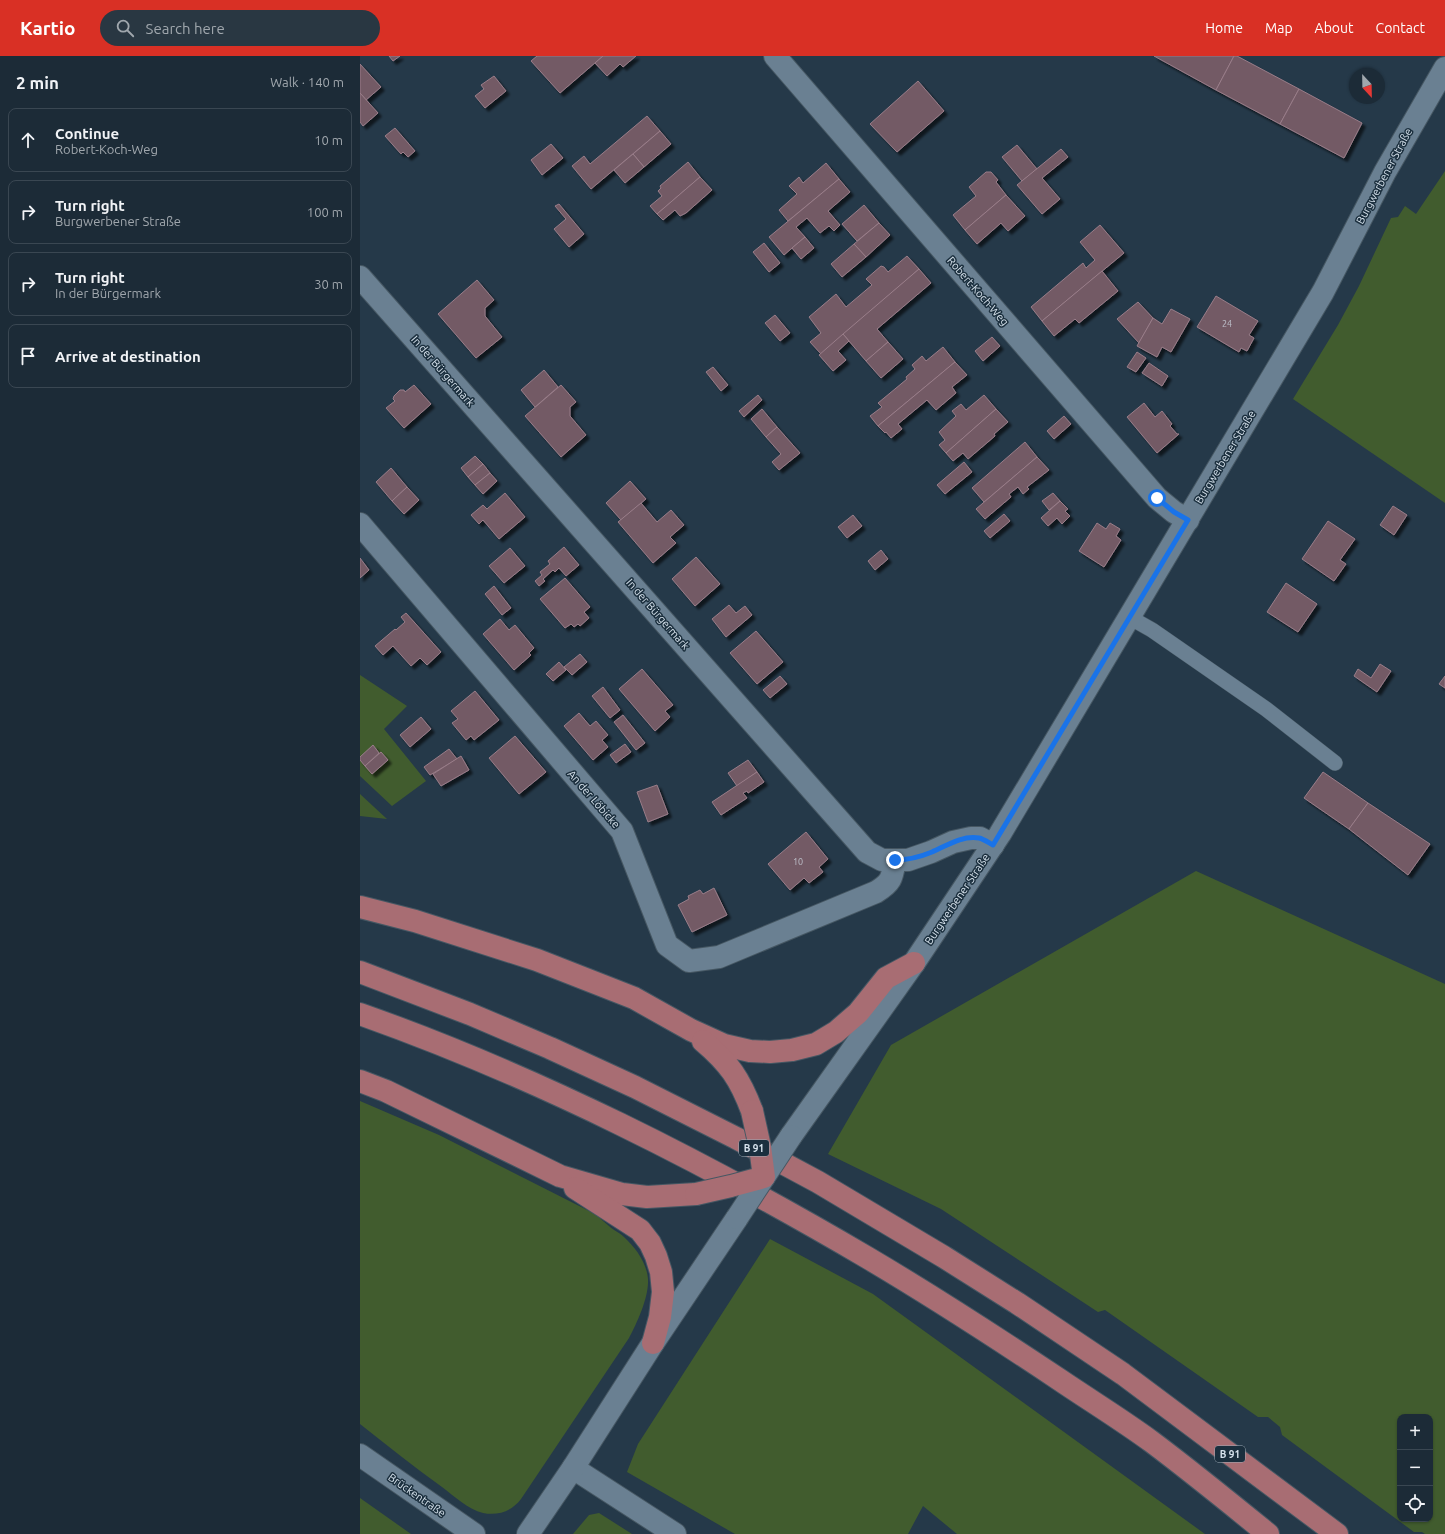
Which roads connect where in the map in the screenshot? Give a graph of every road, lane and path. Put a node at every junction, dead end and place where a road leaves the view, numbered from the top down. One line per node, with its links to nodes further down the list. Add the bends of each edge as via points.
1 (775, 56): 4 (street, Robert-Koch-Weg, via 1154,494 1174,512)
2 (1445, 68): 4 (street, Burgwerbener Straße, via 1385,172 1323,292)
3 (360, 277): 9 (street, In der Bürgermark, via 868,852 882,860)
4 (1188, 520): 6 (street, Burgwerbener Straße)
5 (360, 524): 9 (street, An der Löbicke, via 622,831 667,945 689,961 718,958 876,892 892,878)
6 (1130, 618): 7 (lane, via 1152,630 1266,709); 8 (street, Burgwerbener Straße)
7 (1335, 763)
8 (993, 845): 9 (street, In der Bürgermark, via 980,838 971,838 953,842 908,860); 11 (street, Burgwerbener Straße)
9 (895, 860)
10 (360, 907): 14 (highway, via 415,921 537,960 634,998)
11 (914, 963): 14 (highway, via 886,978 858,1013 836,1032 816,1044 792,1050 750,1051 724,1045); 17 (street, Burgwerbener Straße, bridge)
12 (360, 972): 25 (highway, B 91, via 470,1014 642,1090 818,1182 1004,1294 1123,1374)
13 (360, 1014): 24 (highway, via 469,1055 552,1091 713,1170 797,1216 942,1302 1110,1413 1152,1442)
14 (691, 1030): 17 (highway, bridge, via 721,1057 744,1090 752,1111)
15 (360, 1081): 16 (highway, via 386,1091)
16 (560, 1176): 17 (highway, bridge, via 622,1194 647,1197 696,1194); 18 (highway, via 640,1230 650,1243 661,1272 663,1292)
17 (764, 1177): 18 (street, Burgwerbener Straße, bridge)
18 (653, 1343): 20 (street, Burgwerbener Straße)
19 (360, 1456): 21 (street, Brückentraße)
20 (573, 1468): 22 (street); 23 (street)
21 (474, 1534)
22 (528, 1534)
23 (675, 1534)
24 (1268, 1534)
25 (1337, 1534)

